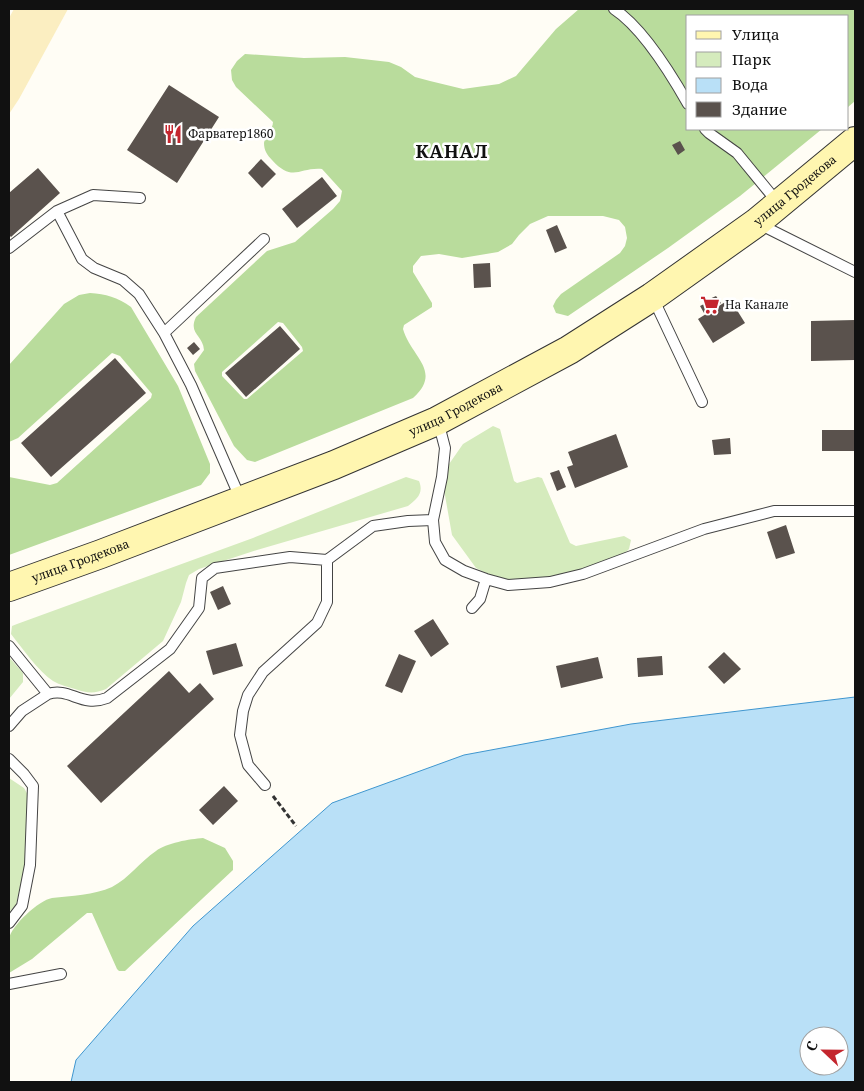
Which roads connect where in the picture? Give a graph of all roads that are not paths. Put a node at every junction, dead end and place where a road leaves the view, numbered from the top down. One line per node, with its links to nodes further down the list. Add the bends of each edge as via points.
1 (614, 9): 2 (lane, via 628,19)
2 (686, 101)
3 (706, 130): 6 (lane, via 737,153)
4 (855, 142): 6 (main road, улица Гродекова)
5 (140, 198): 7 (lane, via 94,195)
6 (779, 204): 8 (main road, улица Гродекова)
7 (57, 211): 10 (lane); 13 (lane, via 82,259 94,268 123,280 139,294)
8 (756, 222): 11 (lane); 12 (main road, улица Гродекова)
9 (264, 238): 13 (lane)
10 (9, 248)
11 (855, 272)
12 (652, 297): 14 (lane); 15 (main road, улица Гродекова, via 569,350)
13 (164, 333): 16 (lane, via 191,385)
14 (702, 402)
15 (437, 420): 16 (main road, улица Гродекова, via 334,466); 18 (lane, via 444,448 442,478)
16 (242, 501): 21 (main road, улица Гродекова)
17 (855, 511): 20 (lane, via 774,511 704,529 584,574 550,582 508,585)
18 (433, 520): 19 (lane, via 373,526); 20 (lane, via 435,542 445,560)
19 (328, 560): 24 (lane, via 290,557 215,568 202,578 199,608 170,649 107,698 98,702 56,692); 27 (lane, via 327,602 317,623 263,672 248,695 243,711 240,735 248,765)
20 (486, 580): 22 (lane, via 480,599)
21 (9, 587)
22 (472, 608)
23 (9, 646): 24 (lane)
24 (48, 694): 25 (lane, via 22,711)
25 (9, 726)
26 (9, 759): 28 (lane, via 33,786 30,865 22,906)
27 (265, 785)
28 (9, 923)
29 (60, 974): 30 (lane)
30 (9, 984)

